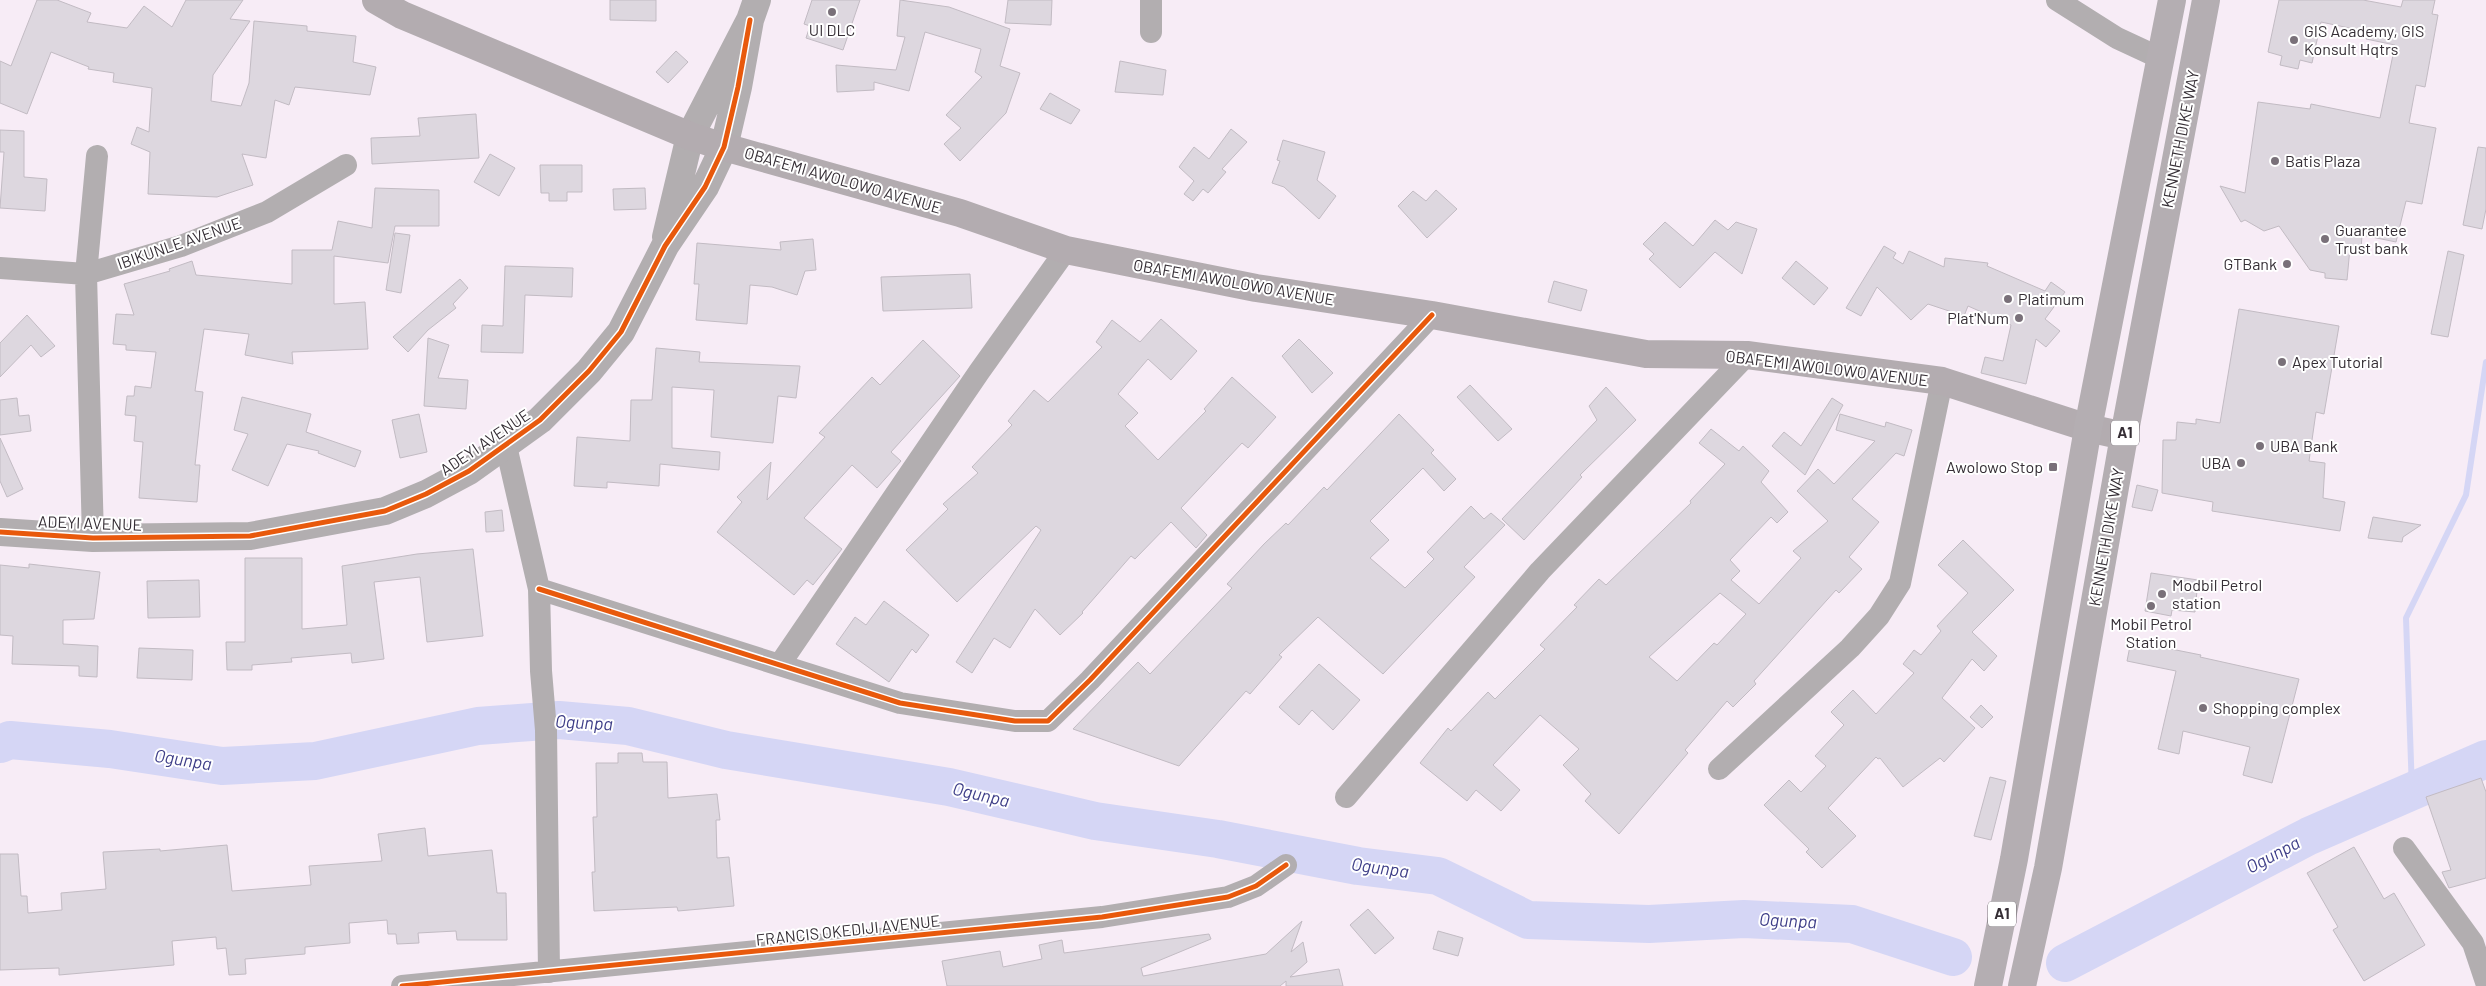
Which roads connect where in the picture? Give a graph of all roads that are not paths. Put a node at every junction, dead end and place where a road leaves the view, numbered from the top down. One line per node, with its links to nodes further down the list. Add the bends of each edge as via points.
1 (376, 0): 9 (main road, OBAFEMI AWOLOWO AVENUE, via 402,15)
2 (1151, 0): 7 (street)
3 (2057, 0): 8 (street, via 2117,38)
4 (2172, 0): 8 (highway, A1)
5 (2206, 0): 21 (highway, KENNETH DIKE WAY / A1)
6 (753, 10): 9 (street, ADEYI AVENUE); 10 (street, ADEYI AVENUE)
7 (1151, 32)
8 (2160, 58): 20 (highway, A1)
9 (690, 136): 10 (main road, OBAFEMI AWOLOWO AVENUE); 13 (street, ADEYI AVENUE, via 670,212)
10 (724, 147): 13 (street, ADEYI AVENUE, via 705,187); 14 (main road, OBAFEMI AWOLOWO AVENUE, via 960,213)
11 (97, 156): 16 (street)
12 (346, 165): 16 (street, IBIKUNLE AVENUE, via 267,212 181,246)
13 (665, 246): 22 (street, ADEYI AVENUE, via 621,332 590,370 540,420)
14 (1066, 250): 17 (main road, OBAFEMI AWOLOWO AVENUE, via 1256,288); 26 (street)
15 (0, 268): 16 (street, IBIKUNLE AVENUE)
16 (86, 274): 24 (street)
17 (1432, 315): 18 (main road, OBAFEMI AWOLOWO AVENUE, via 1646,354); 26 (street, via 1048,721 1015,721 900,703)
18 (1747, 355): 19 (main road, OBAFEMI AWOLOWO AVENUE); 28 (street, via 1540,571)
19 (1942, 381): 20 (main road, OBAFEMI AWOLOWO AVENUE); 27 (street, via 1900,583 1879,616 1850,648)
20 (2088, 428): 21 (main road, OBAFEMI AWOLOWO AVENUE); 33 (highway, A1, via 2014,859)
21 (2124, 436): 34 (highway, KENNETH DIKE WAY / A1, via 2048,868)
22 (506, 446): 24 (street, ADEYI AVENUE, via 469,471 385,511 250,536); 25 (street)
23 (0, 532): 24 (street, ADEYI AVENUE)
24 (92, 538)
25 (539, 589): 26 (street); 32 (street, via 546,730)
26 (780, 664)
27 (1719, 769)
28 (1346, 797)
29 (2404, 848): 31 (street)
30 (1286, 864): 32 (street, FRANCIS OKEDIJI AVENUE, via 1256,886 1228,897 1102,917)
31 (2480, 942): 35 (street)
32 (549, 972): 36 (street, FRANCIS OKEDIJI AVENUE)
33 (1989, 978)
34 (2023, 982)
35 (2486, 982)
36 (402, 986)

